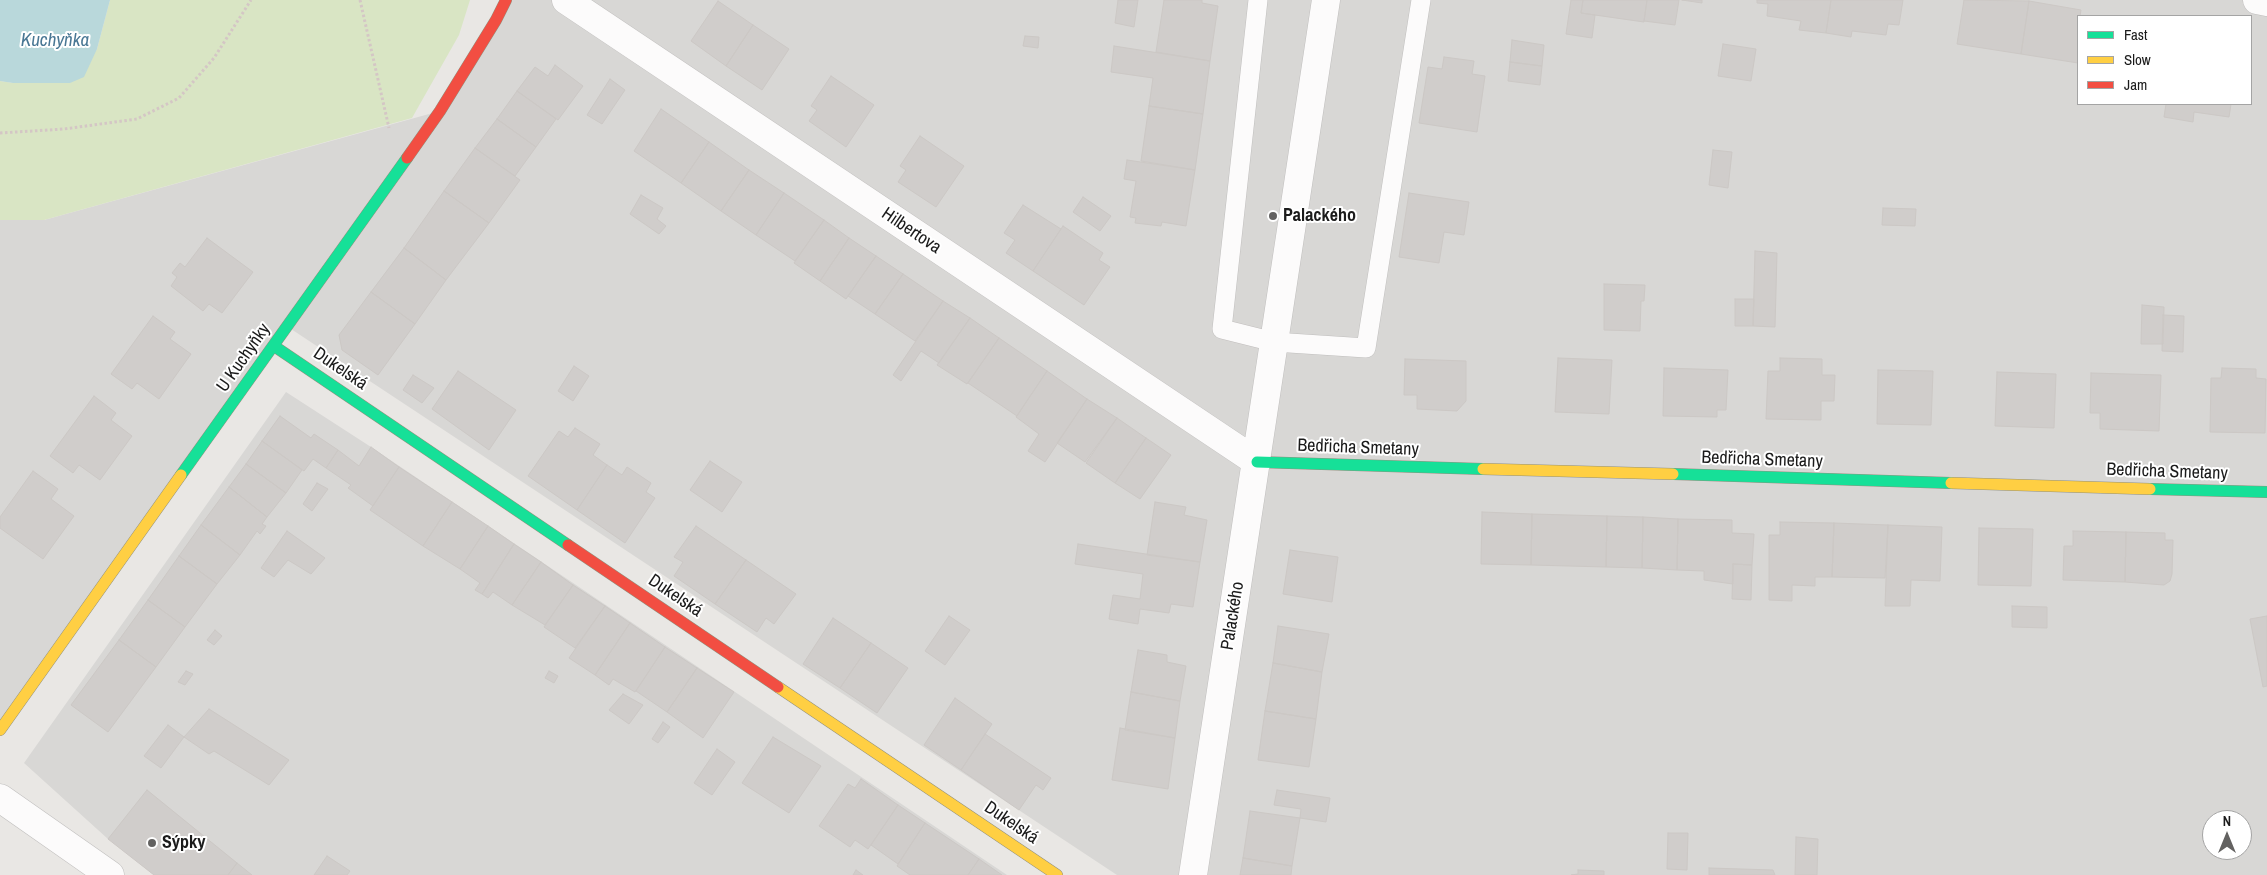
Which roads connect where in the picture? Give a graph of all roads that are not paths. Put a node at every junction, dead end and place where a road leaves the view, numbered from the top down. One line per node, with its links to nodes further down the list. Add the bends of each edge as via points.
1 (506, 0): 9 (street, U Kuchyňky, via 440,110)
2 (566, 0): 10 (street, Hilbertova)
3 (1258, 0): 8 (lane, via 1222,329)
4 (1326, 0): 8 (street, Palackého)
5 (1421, 0): 8 (lane, via 1366,348)
6 (2257, 0): 7 (street)
7 (2267, 2)
8 (1274, 342): 10 (street, Palackého)
9 (274, 346): 12 (street, U Kuchyňky); 15 (street, Dukelská)
10 (1257, 462): 11 (street, Bedřicha Smetany); 16 (street, Palackého)
11 (2267, 492)
12 (0, 730)
13 (0, 798): 14 (street)
14 (110, 875)
15 (1057, 875)
16 (1193, 875)

